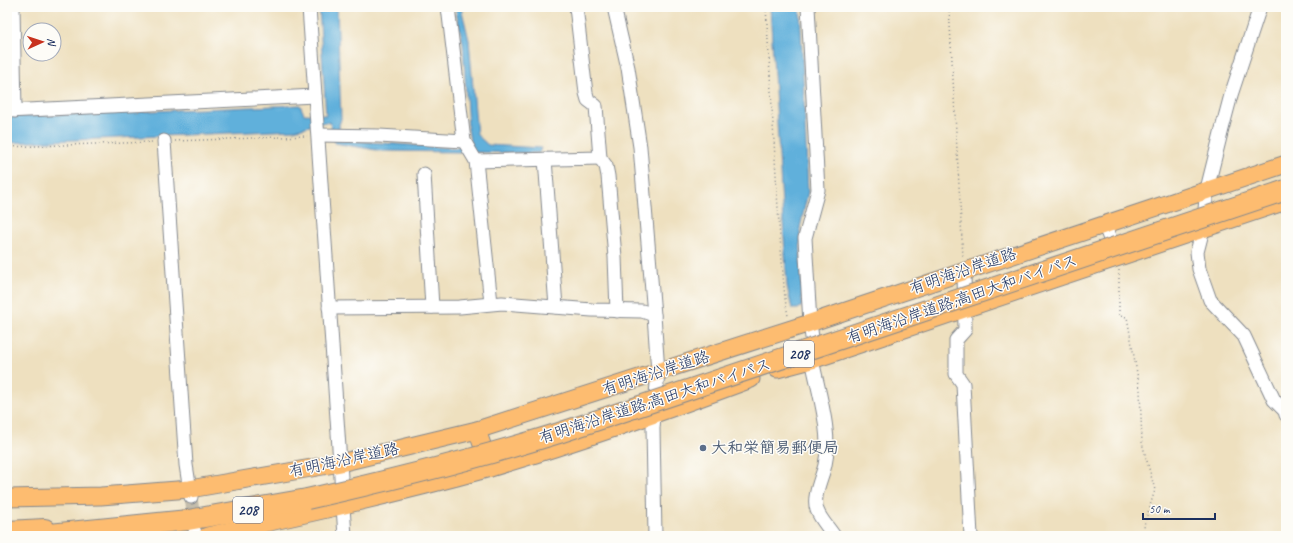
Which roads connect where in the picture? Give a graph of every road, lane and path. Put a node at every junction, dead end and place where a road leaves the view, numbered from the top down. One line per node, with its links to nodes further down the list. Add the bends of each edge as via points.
1 (13, 7): 11 (street)
2 (309, 7): 10 (street)
3 (448, 7): 14 (street)
4 (576, 7): 15 (street, via 586,93 588,100 596,106)
5 (614, 7): 33 (street, via 628,68 640,147)
6 (766, 7): 35 (path, via 784,299)
7 (808, 7): 34 (street, via 818,190 805,238)
8 (950, 7): 26 (path)
9 (1260, 7): 20 (street, via 1231,95)
10 (315, 96): 11 (street); 12 (street)
11 (11, 111)
12 (319, 135): 14 (street); 30 (street)
13 (164, 141): 43 (street)
14 (464, 141): 17 (street)
15 (600, 158): 16 (street); 32 (street, via 607,171 616,257)
16 (545, 159): 17 (street); 29 (street)
17 (476, 161): 27 (street)
18 (1286, 164): 20 (main road, 有明海沿岸道路)
19 (424, 174): 28 (street)
20 (1207, 189): 23 (main road, 有明海沿岸道路); 24 (street)
21 (1286, 190): 47 (highway, 有明海沿岸道路;高田大和バイパス / 208, bridge, via 559,433 402,478 307,499)
22 (1286, 201): 24 (main road)
23 (1104, 224): 25 (street); 26 (main road, 有明海沿岸道路)
24 (1203, 229): 25 (main road); 38 (street, via 1196,252 1210,300 1244,336 1274,400)
25 (1118, 258): 31 (main road); 53 (path, via 1120,316 1127,317 1140,390 1142,443 1155,490 1144,525)
26 (964, 271): 31 (street); 34 (main road, 有明海沿岸道路)
27 (491, 303): 28 (street); 29 (street)
28 (432, 307): 30 (street)
29 (556, 307): 32 (street)
30 (329, 308): 41 (street)
31 (964, 309): 36 (main road); 52 (street, via 965,330 956,340 956,374 963,384)
32 (617, 311): 33 (street, via 642,311)
33 (654, 316): 37 (street)
34 (810, 323): 35 (main road, 有明海沿岸道路); 36 (street)
35 (791, 329): 37 (main road, 有明海沿岸道路)
36 (815, 359): 39 (main road, via 770,371); 51 (street, via 813,364 823,416 826,451 825,464 818,482 817,509)
37 (658, 372): 39 (street); 40 (main road, 有明海沿岸道路)
38 (1286, 413)
39 (654, 415): 42 (main road); 50 (street)
40 (477, 430): 41 (main road, 有明海沿岸道路); 42 (main road)
41 (340, 463): 43 (main road, 有明海沿岸道路); 45 (street)
42 (490, 468): 45 (main road)
43 (190, 493): 44 (main road, 有明海沿岸道路)
44 (7, 498)
45 (341, 506): 47 (main road); 49 (street)
46 (7, 531): 47 (highway, via 161,519)
47 (197, 531): 48 (highway, 有明海沿岸道路;高田大和バイパス / 208)
48 (30, 536)
49 (345, 536)
50 (655, 536)
51 (834, 536)
52 (972, 536)
53 (1145, 536)

